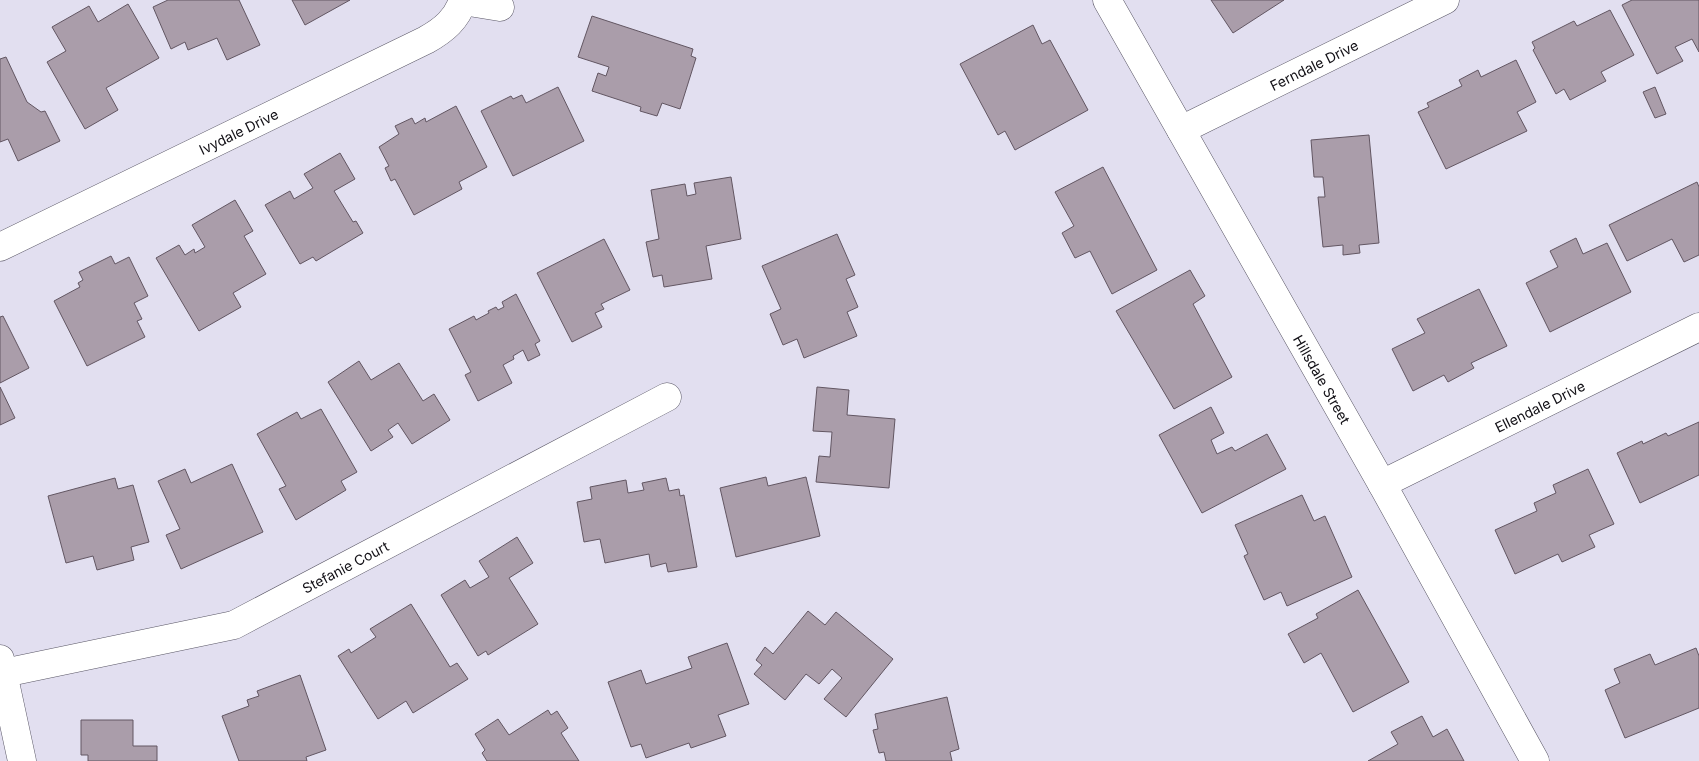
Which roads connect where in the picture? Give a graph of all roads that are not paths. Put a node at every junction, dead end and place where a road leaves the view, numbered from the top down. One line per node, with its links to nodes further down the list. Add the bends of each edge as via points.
1 (463, 0): 4 (street, Ivydale Drive); 6 (street, Ivydale Drive, via 458,14 433,36)
2 (1107, 0): 5 (street, Hillsdale Street)
3 (1445, 0): 5 (street, Ferndale Drive)
4 (500, 7)
5 (1182, 130): 9 (street, Hillsdale Street)
6 (0, 247)
7 (1699, 327): 9 (street, Ellendale Drive)
8 (667, 397): 10 (street, Stefanie Court, via 234,625)
9 (1382, 484): 12 (street, Hillsdale Street)
10 (1, 668): 11 (street)
11 (22, 761)
12 (1535, 761)

